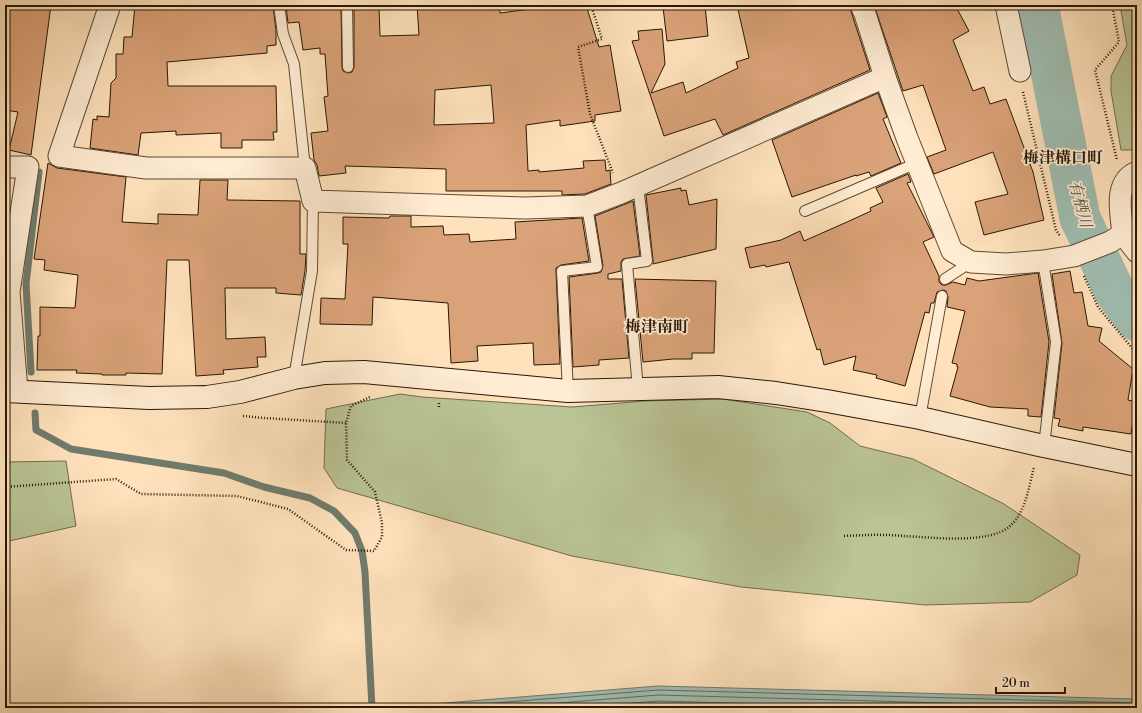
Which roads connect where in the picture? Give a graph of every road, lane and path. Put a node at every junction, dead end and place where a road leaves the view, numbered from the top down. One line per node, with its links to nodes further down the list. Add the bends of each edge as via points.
1 (110, 5): 13 (street, via 59,156 146,168)
2 (279, 5): 13 (lane, via 283,34 294,64)
3 (347, 5): 8 (lane)
4 (591, 5): 15 (path, via 602,39 578,47 590,114)
5 (861, 5): 10 (street)
6 (1006, 5): 9 (street)
7 (1112, 5): 14 (path, via 1119,42 1095,70)
8 (348, 66)
9 (1020, 72): 21 (path, via 1056,230)
10 (885, 77): 11 (street); 15 (street)
11 (917, 163): 18 (lane); 23 (street, via 952,251)
12 (5, 166): 25 (street, via 28,167)
13 (305, 168): 16 (street)
14 (1130, 179): 19 (street, via 1119,199)
15 (630, 190): 17 (street); 29 (lane, via 647,261 627,264)
16 (313, 201): 17 (street, via 526,208); 28 (lane, via 312,271)
17 (587, 206): 31 (lane, via 597,267 562,271)
18 (805, 211)
19 (1117, 238): 20 (street); 21 (street)
20 (1137, 252)
21 (1074, 256): 22 (street); 27 (path, via 1098,307)
22 (1043, 261): 23 (street, via 1006,264); 36 (lane, via 1056,342)
23 (971, 262): 24 (lane)
24 (945, 279)
25 (7, 292): 30 (street)
26 (942, 296): 34 (lane)
27 (1137, 354)
28 (294, 378): 30 (street, via 240,392 207,397 149,398); 31 (street, via 364,372)
29 (638, 389): 31 (street); 34 (street, via 718,387 827,400)
30 (11, 391)
31 (568, 391)
32 (375, 395): 35 (path, via 351,406)
33 (238, 415): 35 (path)
34 (920, 418): 36 (street)
35 (346, 423): 38 (path, via 347,460 375,492 382,523 382,537 374,551 346,550 288,509 238,496 140,494 116,479)
36 (1044, 446): 37 (street)
37 (1137, 465)
38 (5, 487)
39 (1028, 492): 40 (path, via 1019,516 1010,526 995,534 949,538 869,534)
40 (844, 536)

